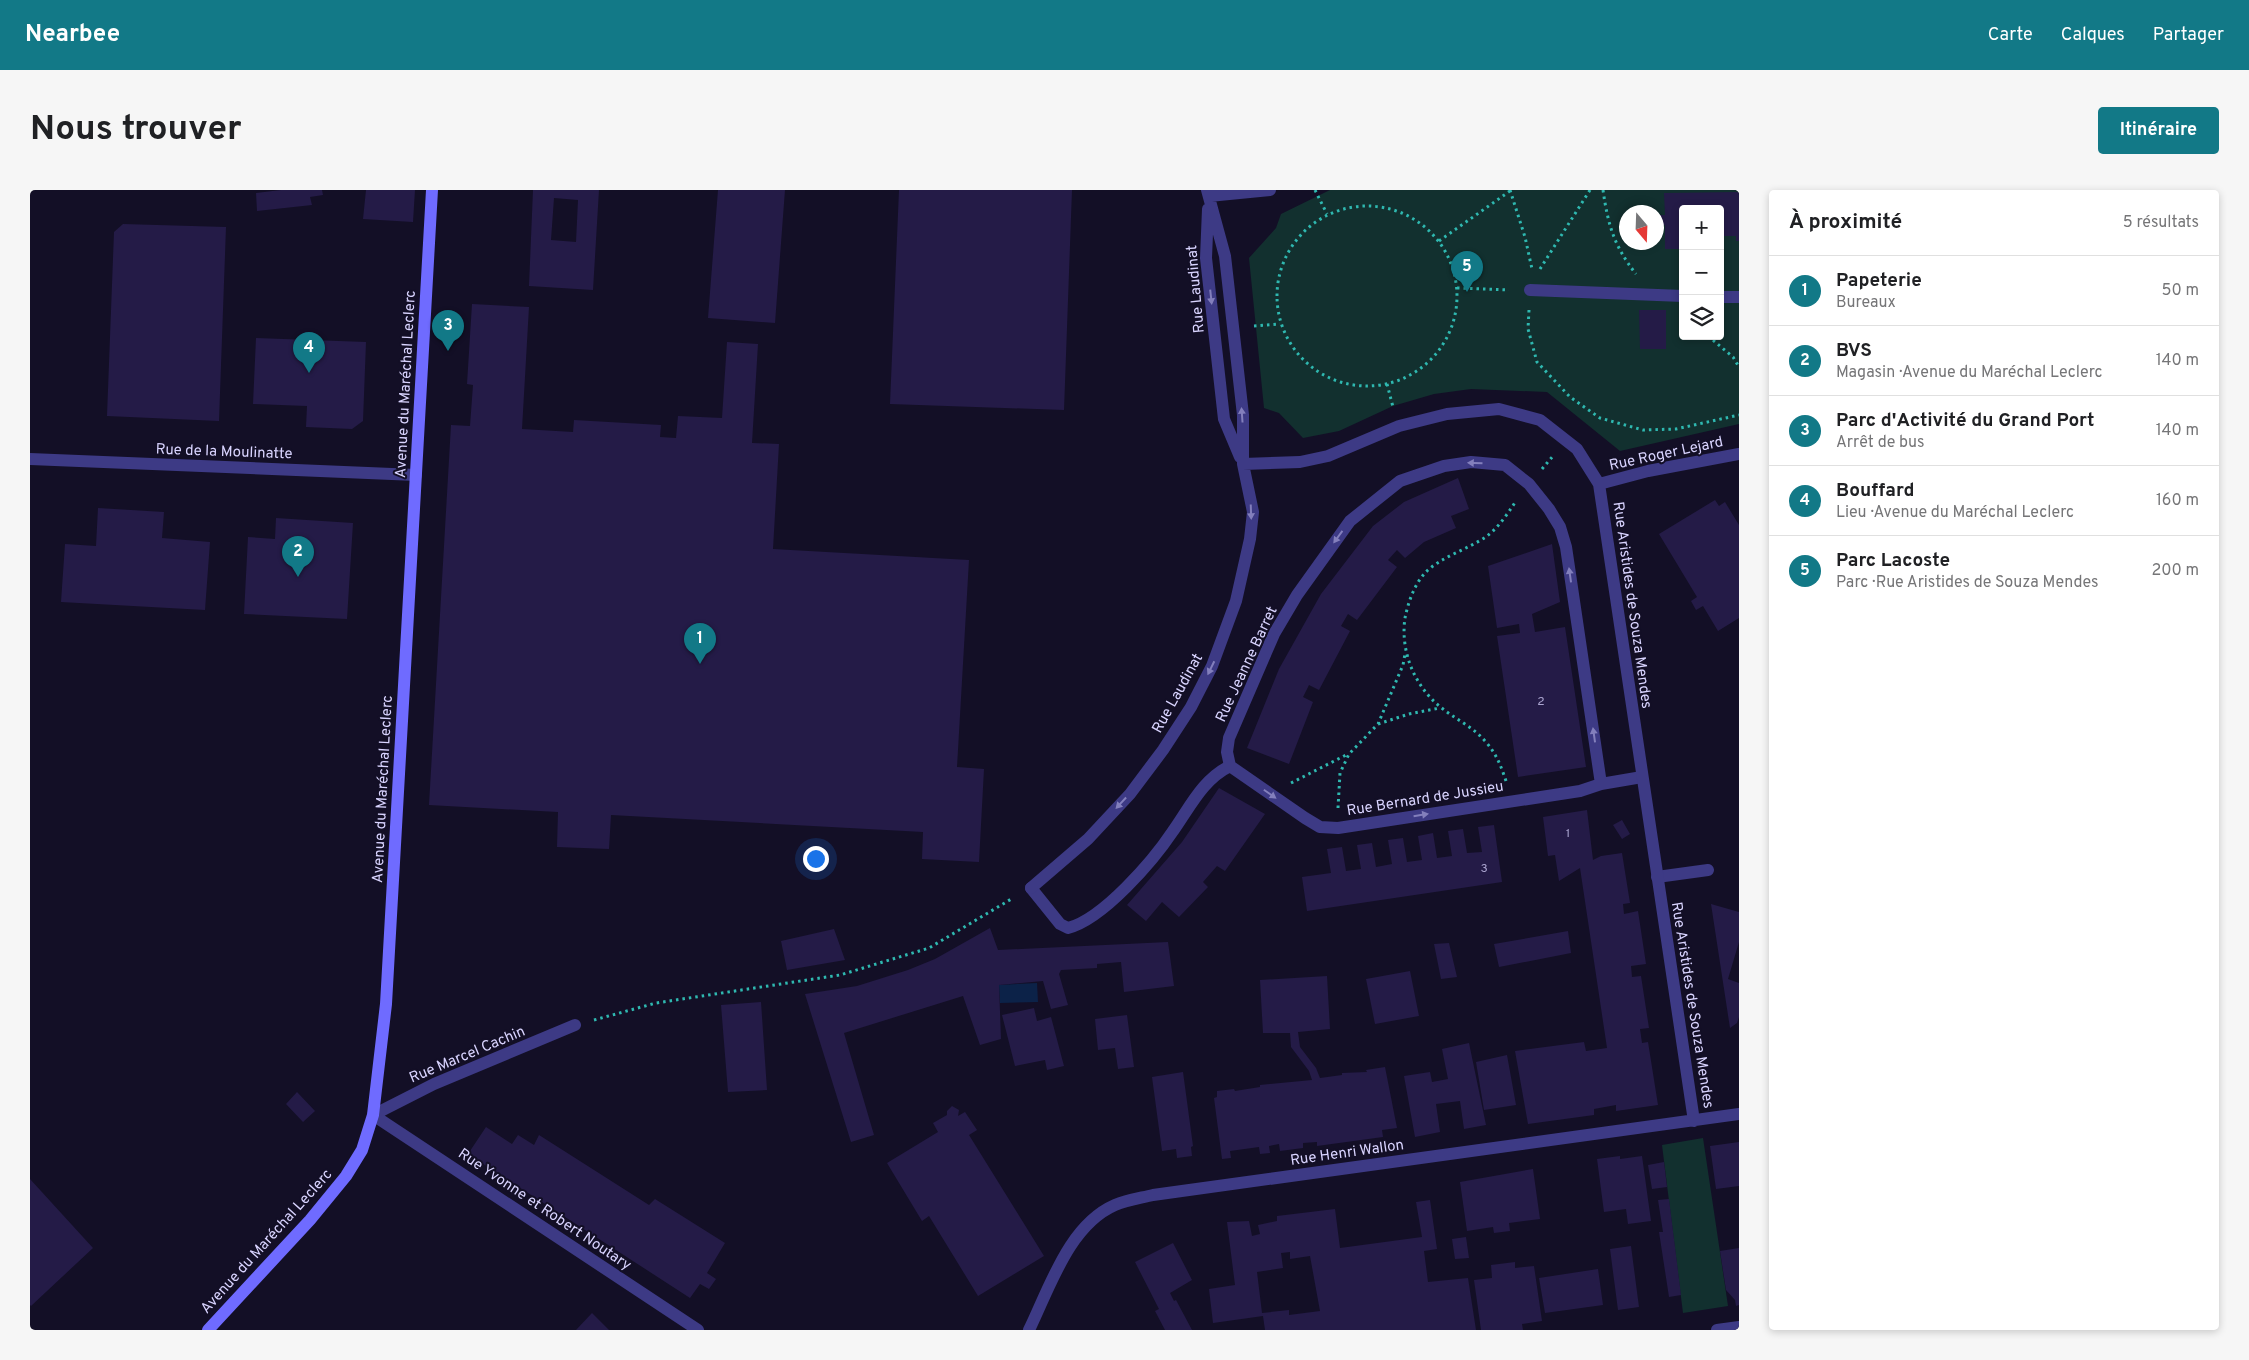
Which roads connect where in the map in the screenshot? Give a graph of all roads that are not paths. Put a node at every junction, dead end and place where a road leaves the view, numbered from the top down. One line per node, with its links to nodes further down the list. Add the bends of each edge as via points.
1 (432, 190): 11 (street, Avenue du Maréchal Leclerc)
2 (1270, 190): 3 (street)
3 (1208, 192): 10 (street, Rue Laudinat, one-way to 3, via 1243,415 1225,256); 10 (street, Rue Laudinat, one-way to 10, via 1206,258 1224,419)
4 (1532, 284): 5 (street)
5 (1679, 296)
6 (1724, 297): 7 (street)
7 (1739, 297)
8 (1739, 454): 12 (street, Rue Roger Lejard)
9 (30, 459): 11 (street, Rue de la Moulinatte)
10 (1243, 464): 12 (street, Rue Aristides de Souza Mendes, via 1300,462 1328,456 1398,426 1447,414 1499,409 1540,420 1577,449); 13 (street, Rue Laudinat, one-way to 13, via 1253,512 1250,539 1236,601 1212,666 1191,707 1130,794 1088,839 1031,888 1060,924 1068,928 1079,925 1142,871 1208,781)
11 (416, 475): 20 (street, Avenue du Maréchal Leclerc, via 386,1004)
12 (1599, 484): 14 (street, Rue Aristides de Souza Mendes)
13 (1230, 766): 15 (street, Rue Bernard de Jussieu, one-way to 15, via 1320,827 1344,828 1580,791); 15 (street, Rue Jeanne Barret, one-way to 13, via 1566,547 1560,527 1529,484 1505,465 1471,462 1444,466 1400,481 1350,520 1274,634 1229,738)
14 (1642, 777): 15 (street, Rue Bernard de Jussieu); 17 (street, Rue Aristides de Souza Mendes)
15 (1601, 784)
16 (1708, 870): 17 (street)
17 (1657, 877): 21 (street, Rue Aristides de Souza Mendes)
18 (575, 1025): 20 (street, Rue Marcel Cachin, via 434,1084)
19 (1739, 1114): 21 (street, Rue Henri Wallon)
20 (373, 1115): 23 (street, Rue Yvonne et Robert Noutary); 24 (street, Avenue du Maréchal Leclerc, via 362,1150 346,1176 310,1220)
21 (1694, 1121): 25 (street, Rue Henri Wallon, via 1153,1195 1115,1205 1086,1224 1068,1248)
22 (1739, 1327): 26 (street)
23 (693, 1329)
24 (208, 1330)
25 (1029, 1330)
26 (1718, 1330)

